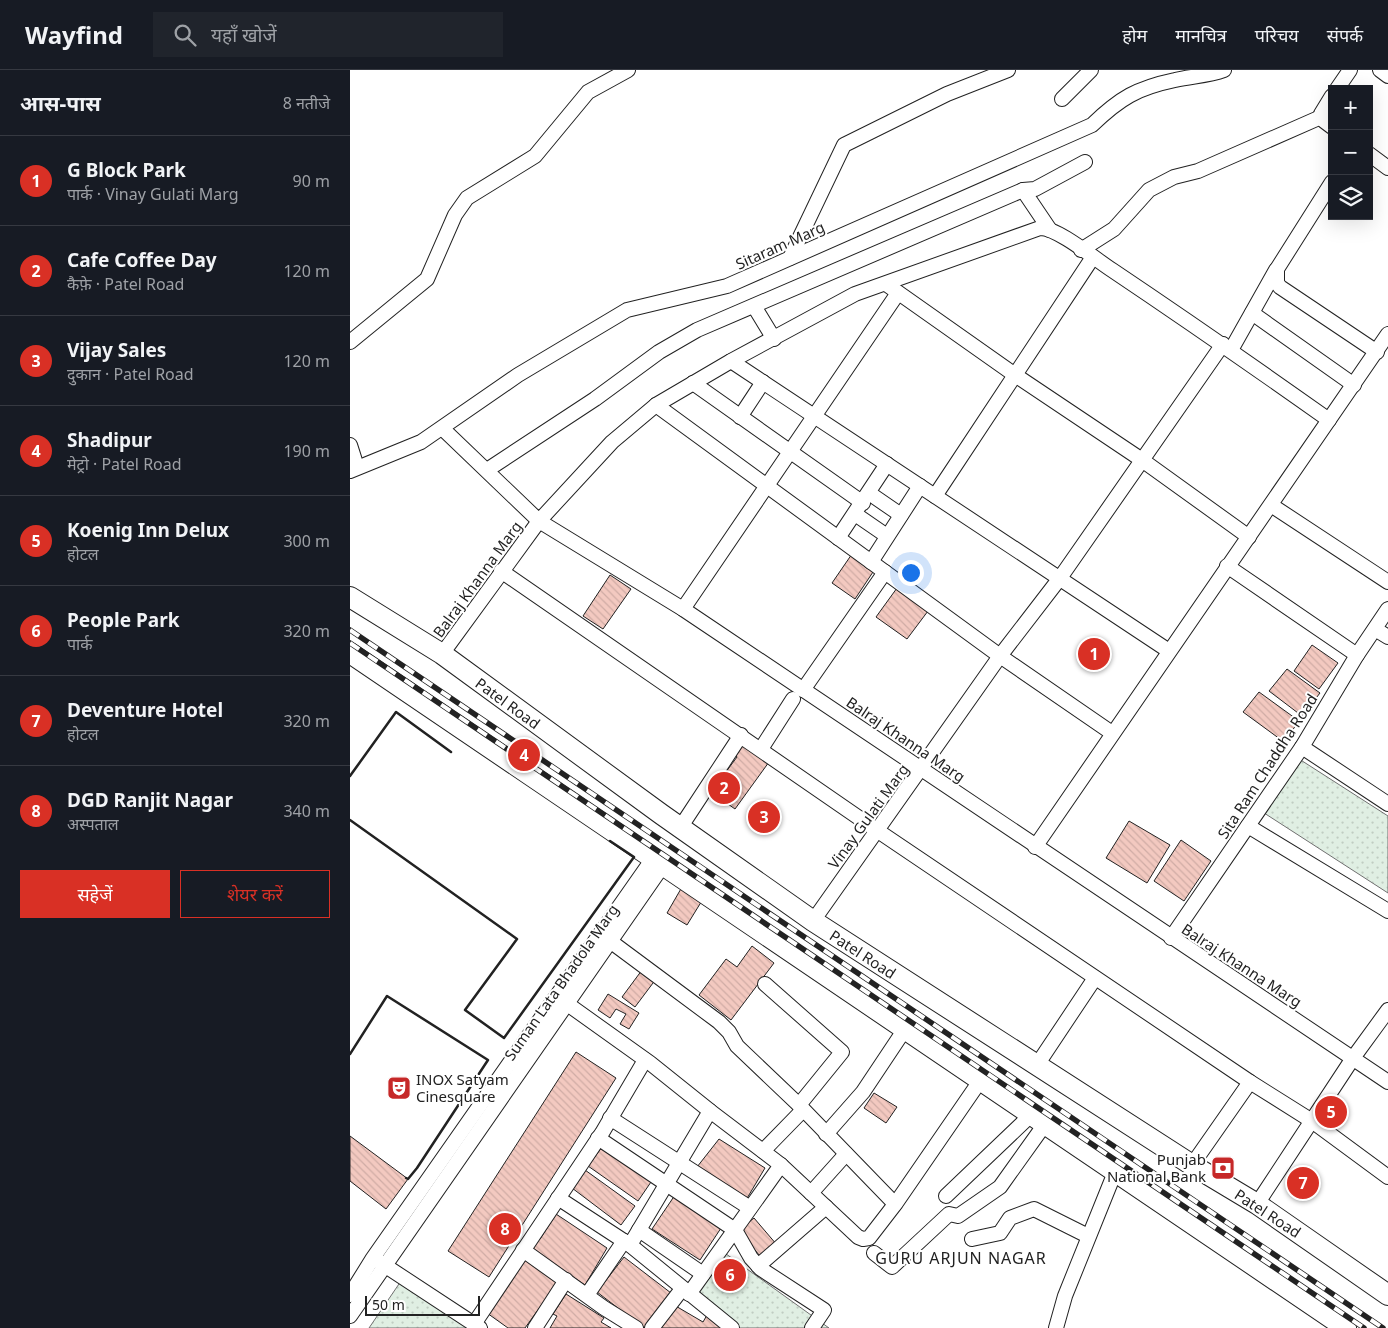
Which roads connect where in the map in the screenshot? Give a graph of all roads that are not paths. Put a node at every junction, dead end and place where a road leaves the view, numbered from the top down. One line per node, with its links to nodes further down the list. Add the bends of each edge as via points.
1 (628, 70): 28 (street, via 588,92 535,156 467,198 455,215 426,279)
2 (1008, 70): 20 (street, via 947,94 844,145)
3 (1091, 70): 9 (street)
4 (1224, 70): 20 (street, Sitaram Marg, via 1134,91 1110,107 1092,125)
5 (1350, 70): 8 (street)
6 (1380, 70): 7 (street)
7 (1388, 76)
8 (1340, 85)
9 (1062, 99)
10 (1328, 102): 11 (street)
11 (1321, 117): 12 (street); 19 (street, via 1198,171 1174,176 1149,190)
12 (1328, 123)
13 (1373, 157): 15 (street)
14 (1085, 162): 17 (street, via 1035,189)
15 (1388, 168)
16 (1328, 188): 21 (street, Vinay Gulati Marg)
17 (1023, 190): 18 (street); 24 (street)
18 (1050, 230): 19 (street); 22 (street, via 1033,229)
19 (1087, 253): 29 (street); 32 (street)
20 (790, 258): 40 (street, Sitaram Marg, via 726,286 627,310 518,375)
21 (1277, 269): 25 (street, Vinay Gulati Marg); 30 (street, via 1280,287)
22 (886, 284): 23 (street); 27 (street, via 855,294)
23 (898, 293): 32 (street); 37 (street)
24 (754, 306): 27 (street); 46 (street, via 698,330 658,352 594,399)
25 (1252, 313): 29 (street, Vinay Gulati Marg); 35 (street)
26 (1388, 334): 30 (street)
27 (774, 339): 31 (street)
28 (350, 342)
29 (1227, 347): 39 (street); 43 (street, Vinay Gulati Marg)
30 (1377, 352): 35 (street)
31 (731, 361): 33 (street); 34 (street)
32 (1015, 375): 43 (street); 49 (street)
33 (764, 382): 37 (street); 38 (street)
34 (693, 384): 36 (street); 38 (street)
35 (1354, 384): 39 (street)
36 (656, 405): 47 (street); 53 (street, via 612,442)
37 (816, 416): 42 (street); 44 (street)
38 (740, 417): 42 (street)
39 (1329, 420): 51 (street)
40 (443, 429): 45 (street, Sitaram Marg, via 421,442); 46 (street)
41 (350, 445): 45 (street)
42 (790, 453): 47 (street); 50 (street)
43 (1142, 460): 55 (street); 61 (street, Vinay Gulati Marg)
44 (887, 464): 48 (street); 50 (street)
45 (354, 469)
46 (486, 470): 53 (street)
47 (767, 486): 56 (street); 64 (street)
48 (920, 486): 49 (street); 52 (street)
49 (935, 496): 61 (street)
50 (862, 504): 52 (street); 54 (street); 56 (street)
51 (1271, 505): 55 (street); 62 (street)
52 (901, 515): 54 (street)
53 (539, 521): 59 (street, Balraj Khanna Marg); 64 (street, Balraj Khanna Marg)
54 (887, 536): 57 (street)
55 (1249, 537): 58 (street)
56 (838, 538): 57 (street)
57 (871, 562): 60 (street)
58 (1227, 566): 68 (street); 71 (street)
59 (501, 571): 70 (street, Balraj Khanna Marg); 75 (street)
60 (885, 572): 72 (street); 73 (street)
61 (1060, 578): 68 (street); 72 (street, Vinay Gulati Marg)
62 (1388, 582)
63 (350, 597): 70 (main road, Patel Road)
64 (683, 609): 73 (street, Balraj Khanna Marg)
65 (1388, 609): 66 (street, Sita Ram Chaddha Road)
66 (1375, 629): 67 (street); 71 (street, Sita Ram Chaddha Road)
67 (1388, 637)
68 (1169, 651): 74 (street)
69 (350, 653): 84 (main road)
70 (442, 654): 81 (main road, Patel Road)
71 (1357, 655): 76 (street, Sita Ram Chaddha Road)
72 (1000, 656): 74 (street); 78 (street, Vinay Gulati Marg)
73 (798, 695): 77 (street); 78 (street, Balraj Khanna Marg)
74 (1112, 734): 83 (street)
75 (741, 735): 77 (street); 81 (street)
76 (1302, 747): 79 (street); 80 (street, Sita Ram Chaddha Road)
77 (761, 750): 82 (street)
78 (921, 770): 82 (street, Vinay Gulati Marg); 83 (street, Balraj Khanna Marg)
79 (1388, 804)
80 (1248, 826): 85 (street); 87 (street, Sita Ram Chaddha Road)
81 (680, 828): 86 (main road, Patel Road)
82 (878, 831): 86 (street, Vinay Gulati Marg); 89 (street)
83 (1035, 847): 87 (street, Balraj Khanna Marg)
84 (659, 861): 88 (street, Suman Lata Bhadola Marg); 93 (main road); 129 (street, Suman Lata Bhadola Marg)
85 (1388, 911)
86 (813, 921): 96 (main road, Patel Road)
87 (1171, 938): 94 (street, Balraj Khanna Marg)
88 (610, 941): 91 (street, Suman Lata Bhadola Marg); 100 (street, via 719,1022 730,1032 737,1046)
89 (1095, 978): 96 (street); 98 (street)
90 (765, 984): 100 (street, via 842,1052)
91 (566, 1003): 95 (street); 129 (street, Suman Lata Bhadola Marg)
92 (1388, 1010): 94 (street)
93 (906, 1029): 97 (main road); 105 (street, via 863,1092)
94 (1353, 1058): 99 (street, Balraj Khanna Marg); 104 (street)
95 (645, 1060): 101 (street); 102 (street)
96 (1037, 1065): 111 (main road, Patel Road)
97 (980, 1081): 103 (main road); 118 (street)
98 (1250, 1082): 104 (street); 111 (street)
99 (1388, 1082)
100 (801, 1107): 105 (street); 107 (street)
101 (710, 1110): 107 (street); 109 (street)
102 (610, 1118): 106 (street); 109 (street)
103 (1038, 1119): 112 (main road); 116 (street); 128 (street, via 1000,1187 958,1216 949,1214 892,1267)
104 (1312, 1121): 113 (street); 119 (street)
105 (826, 1134): 108 (street)
106 (598, 1138): 114 (street); 117 (street)
107 (763, 1151): 110 (street)
108 (846, 1154): 115 (street); 118 (street)
109 (679, 1163): 114 (street); 121 (street)
110 (781, 1165): 115 (street); 121 (street)
111 (1192, 1165): 119 (main road, Patel Road)
112 (1115, 1172): 124 (street); 146 (main road)
113 (1388, 1177)
114 (666, 1184): 122 (street); 123 (street)
115 (811, 1194): 120 (street)
116 (946, 1196)
117 (558, 1198): 126 (street); 127 (street)
118 (895, 1204): 120 (street, via 869,1238 863,1239)
119 (1257, 1204): 136 (main road, Patel Road)
120 (826, 1207): 130 (street)
121 (750, 1208): 123 (street)
122 (639, 1230): 126 (street); 131 (street)
123 (735, 1230): 130 (street); 131 (street)
124 (1088, 1236): 125 (street, via 1034,1209 1010,1218 1000,1232); 145 (street)
125 (972, 1239)
126 (627, 1243): 133 (street); 135 (street)
127 (523, 1250): 132 (street); 139 (street)
128 (874, 1253)
129 (379, 1261): 134 (street, Suman Lata Bhadola Marg); 137 (street, Suman Lata Bhadola Marg); 139 (street)
130 (758, 1266): 144 (street, via 824,1310)
131 (703, 1274): 133 (street)
132 (566, 1280): 135 (street); 140 (street)
133 (685, 1291): 142 (street); 143 (street)
134 (350, 1295)
135 (587, 1295): 138 (street)
136 (1388, 1295)
137 (350, 1316)
138 (620, 1324): 141 (street)
139 (477, 1326)
140 (535, 1328)
141 (636, 1328)
142 (652, 1328)
143 (732, 1328)
144 (812, 1328)
145 (1056, 1328)
146 (1346, 1328)

